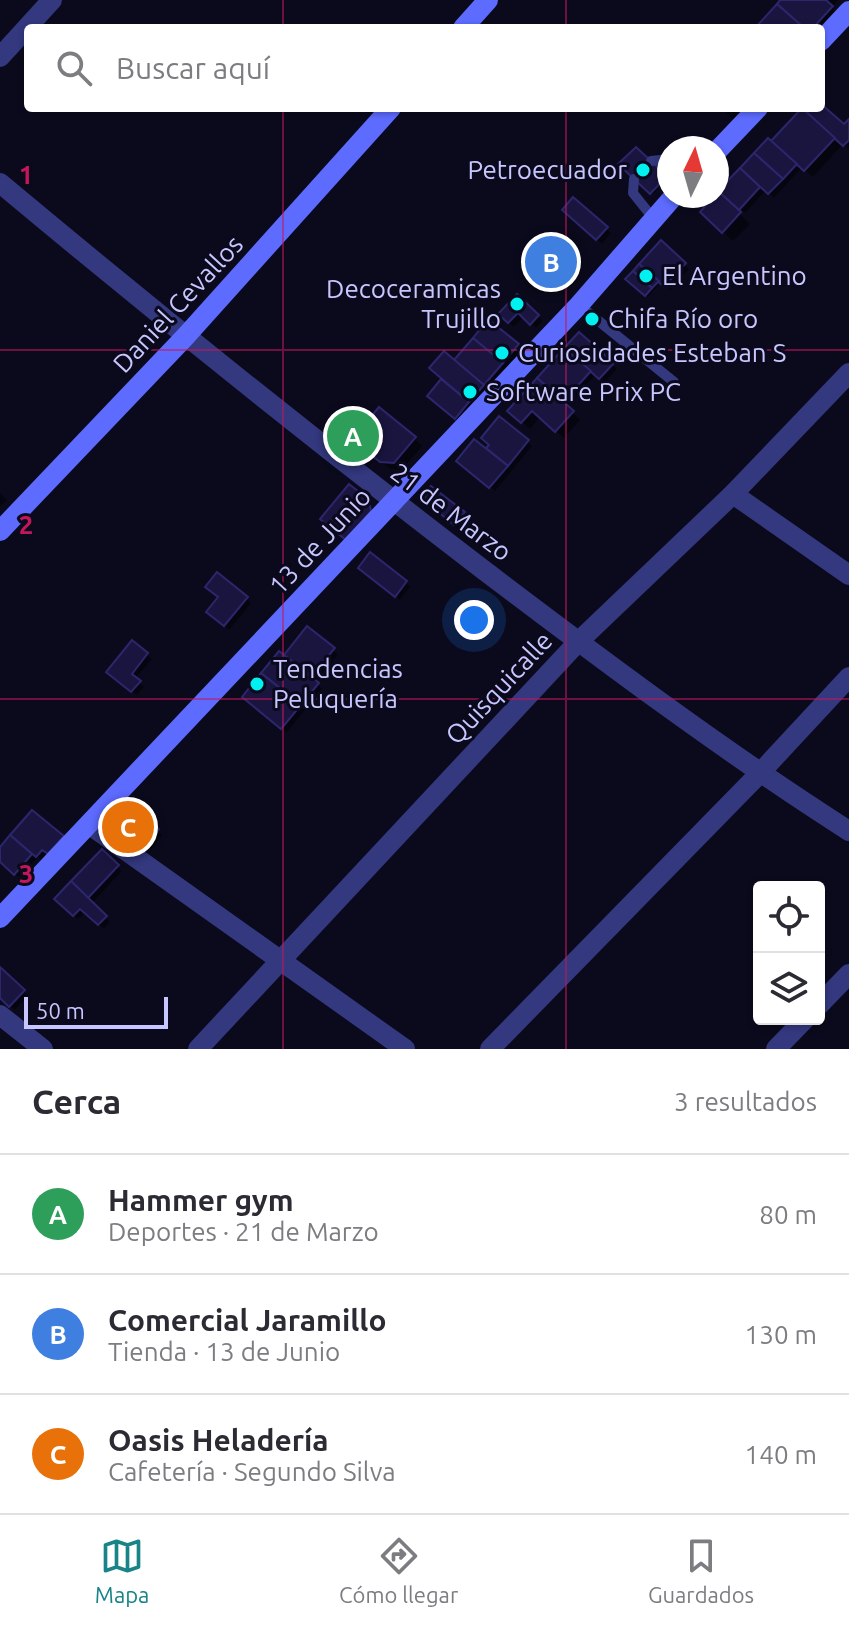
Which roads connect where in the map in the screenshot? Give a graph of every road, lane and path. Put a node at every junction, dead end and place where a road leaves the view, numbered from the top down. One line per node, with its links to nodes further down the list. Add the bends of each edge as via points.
1 (52, 0): 4 (street)
2 (488, 0): 5 (main road)
3 (849, 11): 7 (main road)
4 (30, 24)
5 (467, 24)
6 (24, 31): 8 (street)
7 (825, 37)
8 (0, 57)
9 (387, 112): 19 (main road, Daniel Cevallos)
10 (754, 112): 11 (main road)
11 (729, 138)
12 (657, 160): 13 (lane)
13 (651, 161)
14 (634, 179): 17 (lane, via 633,193)
15 (0, 183): 19 (street, 21 de Marzo)
16 (663, 208): 17 (main road, 13 de Junio)
17 (653, 218): 18 (main road, 13 de Junio)
18 (579, 305): 21 (lane); 23 (main road, 13 de Junio)
19 (185, 337): 23 (street, 21 de Marzo); 24 (main road, Daniel Cevallos)
20 (849, 373): 22 (street, Quisquicalle)
21 (674, 382)
22 (733, 494): 25 (street); 26 (street, Quisquicalle)
23 (393, 501): 26 (street, 21 de Marzo); 29 (main road, 13 de Junio)
24 (0, 531)
25 (849, 575)
26 (578, 642): 28 (street, 21 de Marzo); 32 (street, Quisquicalle)
27 (849, 677): 28 (street)
28 (759, 774): 30 (street, 21 de Marzo); 40 (street)
29 (90, 825): 31 (main road, 13 de Junio); 32 (street)
30 (849, 831)
31 (0, 918)
32 (280, 963): 38 (street, Quisquicalle); 39 (street)
33 (849, 974): 34 (street)
34 (825, 999)
35 (0, 1015): 37 (street)
36 (799, 1025): 41 (street)
37 (43, 1049)
38 (198, 1049)
39 (405, 1049)
40 (490, 1049)
41 (776, 1049)

